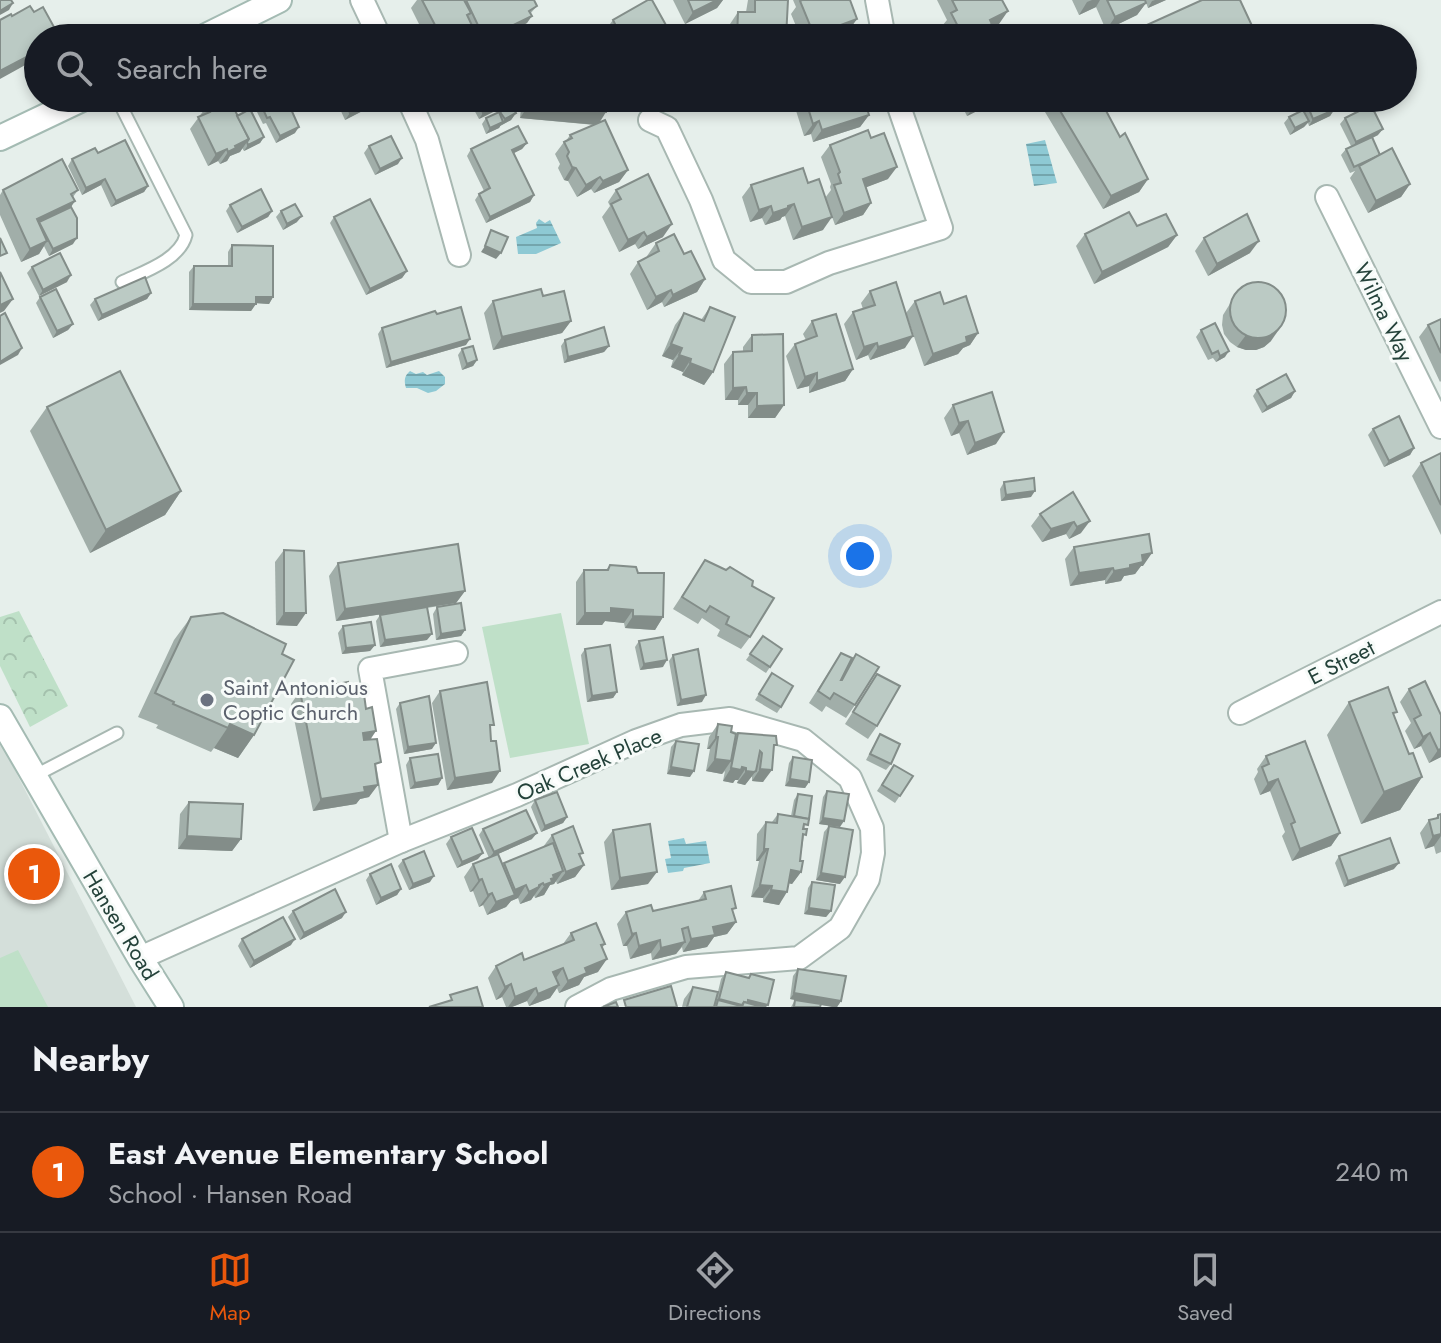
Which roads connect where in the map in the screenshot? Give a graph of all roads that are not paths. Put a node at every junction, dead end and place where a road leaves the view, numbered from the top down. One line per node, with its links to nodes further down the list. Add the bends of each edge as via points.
1 (279, 0): 4 (street)
2 (362, 0): 5 (street)
3 (877, 0): 6 (street)
4 (230, 24)
5 (373, 24)
6 (881, 24)
7 (55, 112): 12 (street)
8 (124, 112): 15 (lane, via 186,235 180,248 161,263)
9 (414, 112): 14 (street)
10 (901, 112): 11 (street, via 941,228 786,282 751,282 724,260 667,128)
11 (650, 120)
12 (0, 138)
13 (1327, 197): 16 (street, Wilma Way)
14 (459, 255)
15 (122, 282)
16 (1441, 427)
17 (1441, 612): 19 (street, E Street)
18 (456, 653): 23 (street, via 370,669)
19 (1240, 713)
20 (0, 717): 22 (street, Hansen Road)
21 (117, 733): 22 (lane)
22 (34, 776): 24 (street, Hansen Road)
23 (401, 841): 24 (street, Oak Creek Place); 26 (street, Oak Creek Place, via 681,725 730,719 803,740 850,778 872,828 873,853 868,879 840,928 799,958 686,967 611,989)
24 (140, 958): 25 (street, Hansen Road)
25 (171, 1007)
26 (577, 1007)

